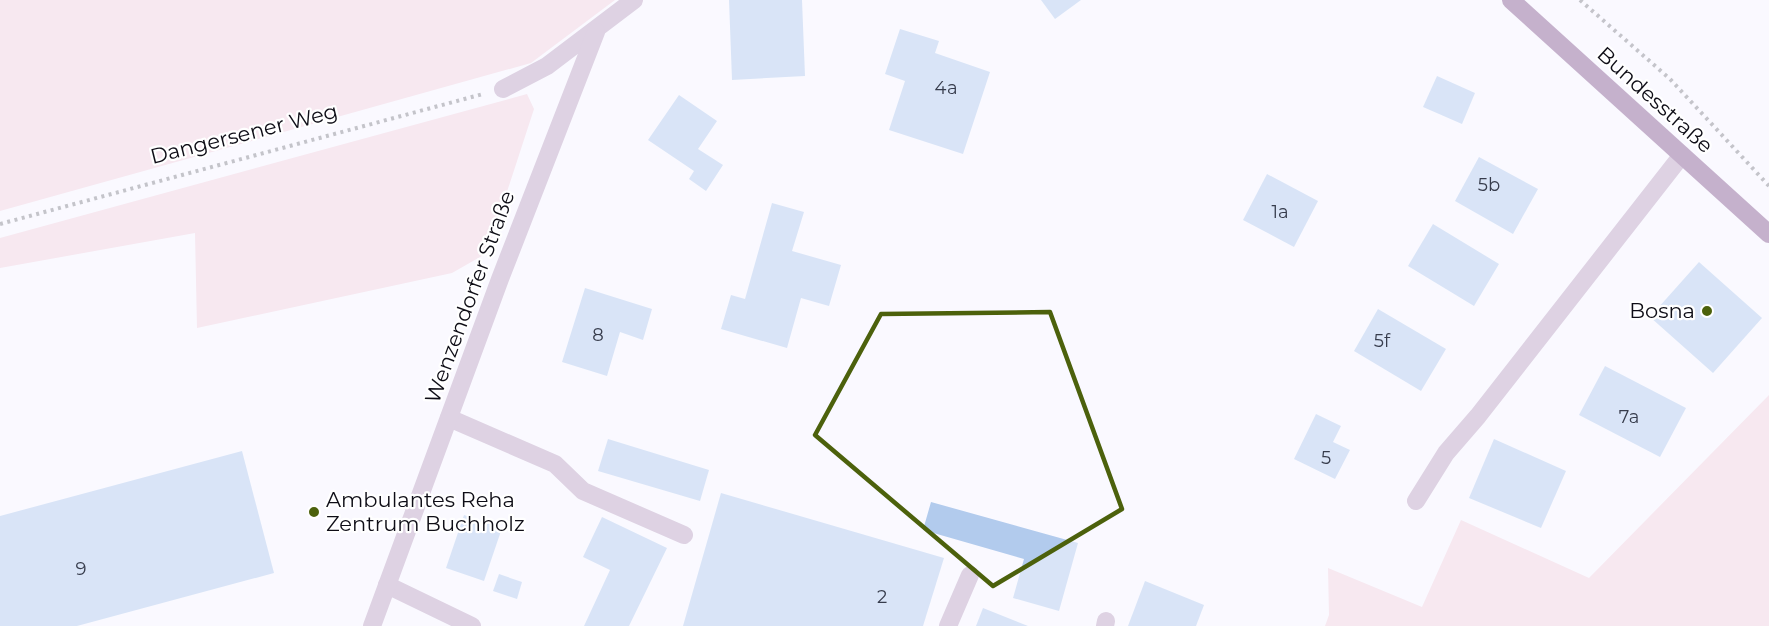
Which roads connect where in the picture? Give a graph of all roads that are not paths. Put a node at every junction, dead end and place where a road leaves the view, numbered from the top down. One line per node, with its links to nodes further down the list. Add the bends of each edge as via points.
1 (634, 0): 3 (street, Wenzendorfer Straße)
2 (1511, 0): 5 (main road, Bundesstraße)
3 (596, 32): 4 (street, via 547,66); 7 (street, Wenzendorfer Straße)
4 (496, 91)
5 (1682, 155): 6 (main road, Bundesstraße); 8 (street, via 1446,453)
6 (1769, 234)
7 (449, 418): 9 (street, via 555,464 583,491); 11 (street, Wenzendorfer Straße)
8 (1416, 501)
9 (684, 536)
10 (970, 574): 14 (street)
11 (387, 585): 12 (street, Wenzendorfer Straße); 13 (street)
12 (372, 626)
13 (472, 626)
14 (948, 626)

